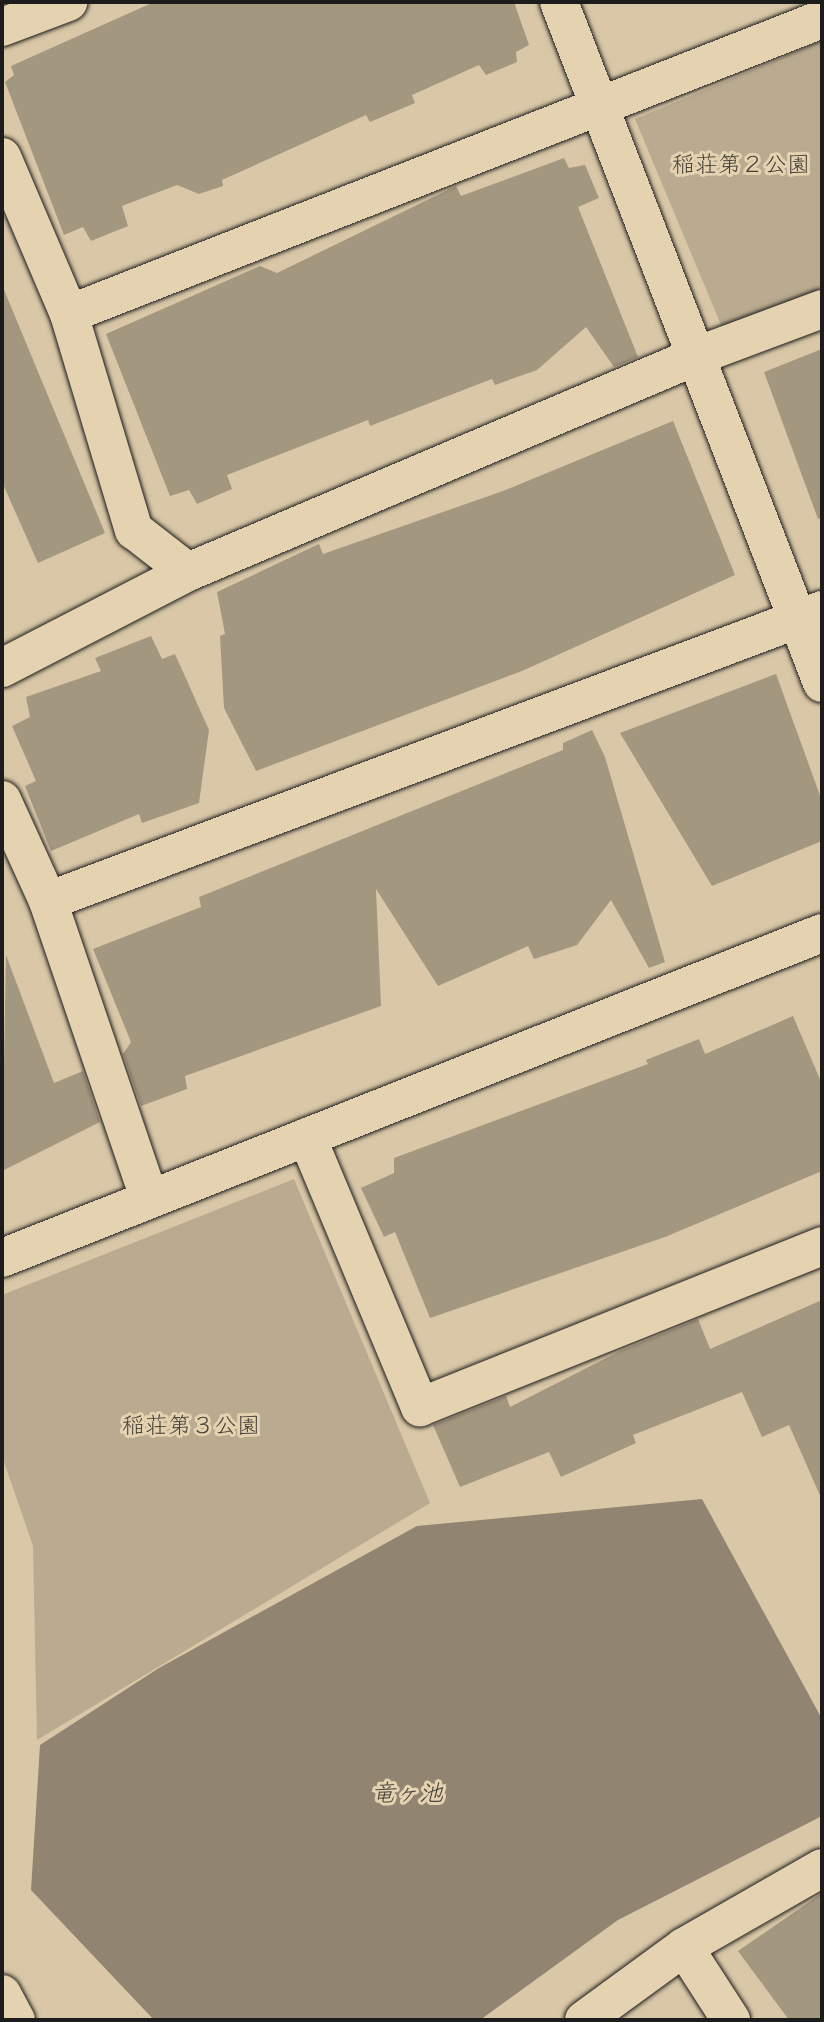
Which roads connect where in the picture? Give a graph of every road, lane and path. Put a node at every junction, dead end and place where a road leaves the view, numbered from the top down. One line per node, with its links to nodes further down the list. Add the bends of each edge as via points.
1 (68, 2): 4 (street)
2 (559, 2): 5 (street)
3 (822, 19): 5 (street)
4 (2, 27)
5 (596, 103): 8 (street); 9 (street)
6 (2, 157): 8 (street)
7 (822, 309): 9 (street)
8 (69, 314): 10 (street, via 134,530)
9 (699, 355): 10 (street); 11 (street)
10 (188, 572): 12 (street)
11 (810, 615): 13 (street); 15 (street)
12 (2, 668)
13 (822, 683)
14 (2, 800): 15 (street)
15 (48, 901): 18 (street)
16 (822, 933): 17 (street)
17 (307, 1138): 18 (street); 19 (street, via 420,1407)
18 (148, 1195): 20 (street)
19 (822, 1246)
20 (2, 1258)
21 (822, 1868): 22 (street)
22 (684, 1947): 25 (street); 26 (street)
23 (2, 1994): 24 (street)
24 (16, 2020)
25 (584, 2020)
26 (731, 2020)

